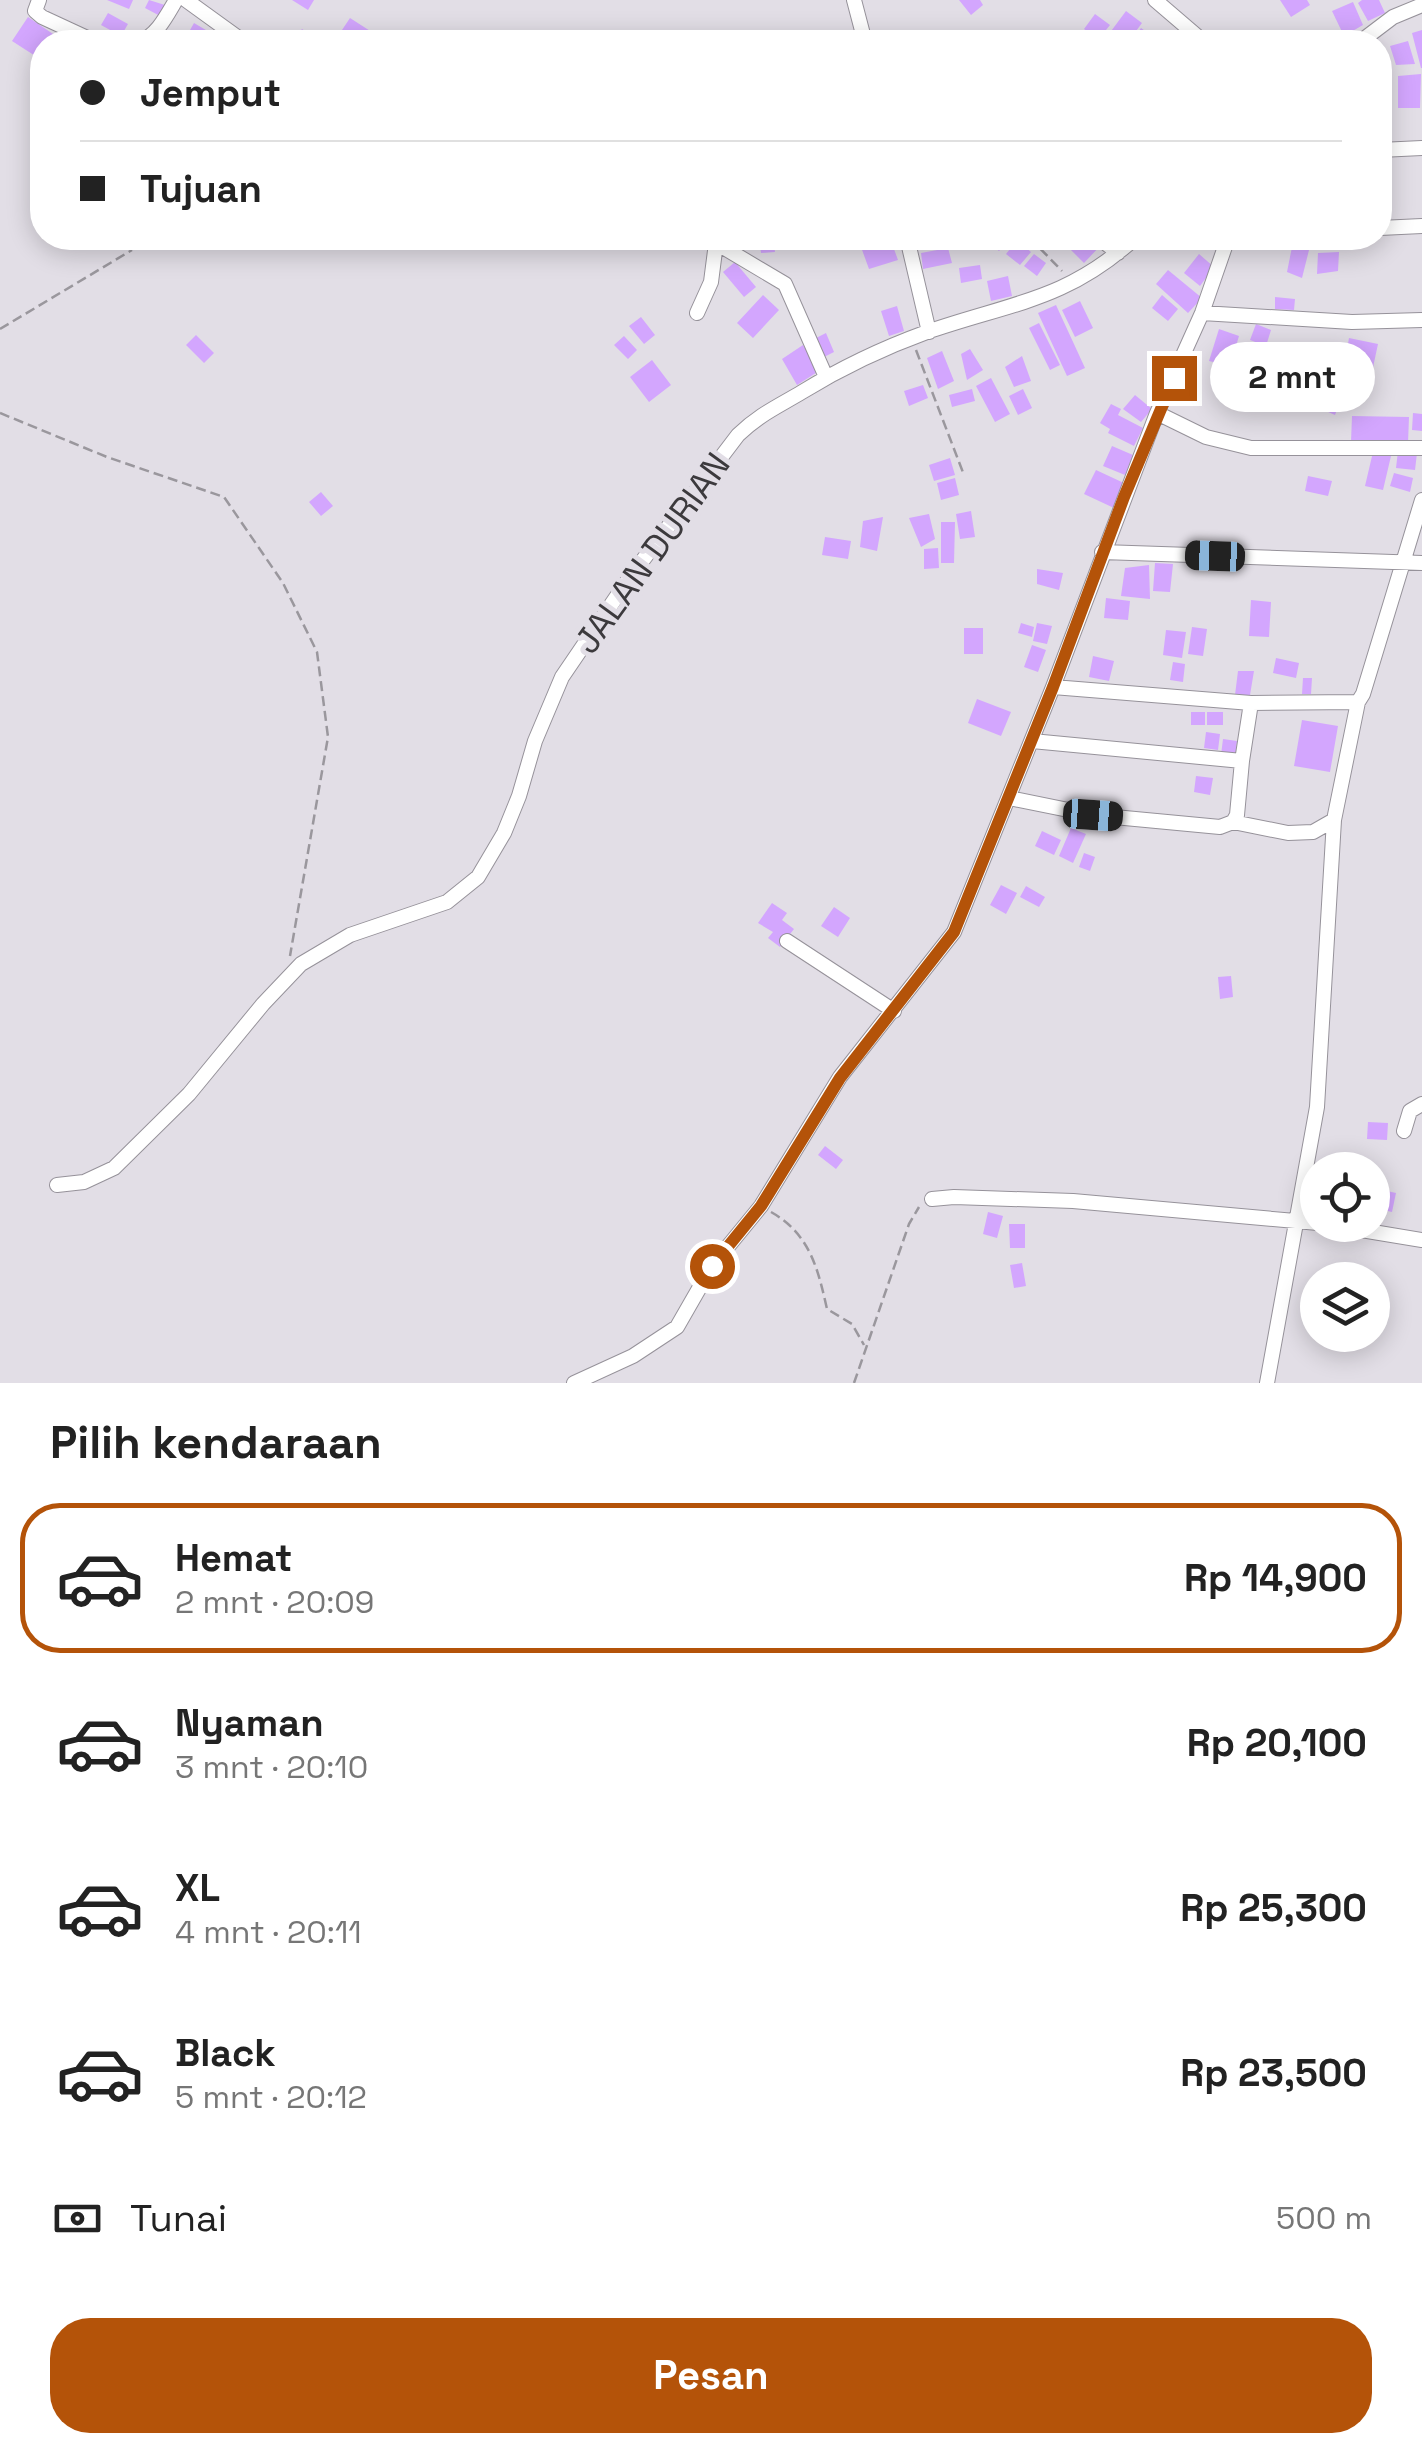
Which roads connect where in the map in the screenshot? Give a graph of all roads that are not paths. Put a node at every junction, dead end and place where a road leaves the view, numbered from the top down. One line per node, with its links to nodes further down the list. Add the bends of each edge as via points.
1 (39, 0): 7 (street, via 37,14)
2 (176, 0): 8 (street)
3 (186, 0): 9 (street)
4 (854, 0): 10 (street)
5 (1155, 0): 11 (street)
6 (1422, 5): 12 (street)
7 (71, 30)
8 (156, 30)
9 (227, 30)
10 (862, 30)
11 (1190, 30)
12 (1376, 30)
13 (1422, 148): 14 (street)
14 (1392, 149)
15 (1422, 226): 16 (street)
16 (1392, 227)
17 (715, 250): 25 (street)
18 (732, 250): 28 (street, via 785,284)
19 (911, 250): 27 (street)
20 (1114, 250): 23 (street)
21 (1121, 250): 23 (street, JALAN DURIAN)
22 (1224, 250): 24 (street)
23 (1118, 253): 27 (street, JALAN DURIAN, via 1074,282)
24 (1202, 312): 26 (street); 29 (street)
25 (698, 313)
26 (1422, 320)
27 (929, 332): 28 (street, JALAN DURIAN)
28 (826, 377): 47 (street, JALAN DURIAN, via 762,412 738,435 630,577 562,677 504,833 478,877 447,902 350,935 301,964 189,1094 114,1168)
29 (1157, 414): 30 (street, via 1206,438 1252,448); 32 (street)
30 (1422, 448)
31 (1422, 500): 33 (street)
32 (1102, 552): 33 (street); 35 (street)
33 (1403, 562): 34 (street); 36 (street)
34 (1422, 562)
35 (1053, 687): 37 (street); 38 (street)
36 (1358, 702): 37 (street); 41 (street)
37 (1250, 703): 39 (street)
38 (1032, 740): 39 (street); 40 (street)
39 (1242, 762): 42 (street)
40 (1009, 798): 42 (street, via 1093,815 1220,827); 44 (street, via 954,932)
41 (1334, 820): 42 (street, via 1313,832 1288,833); 49 (street, via 1317,1108)
42 (1234, 822)
43 (788, 941): 44 (street)
44 (894, 1011): 53 (street, via 840,1078 677,1327)
45 (1422, 1104): 46 (street, via 1410,1111)
46 (1404, 1130)
47 (57, 1186)
48 (932, 1199): 49 (street, via 1074,1201)
49 (1296, 1219): 50 (street); 54 (street)
50 (1300, 1220)
51 (1390, 1235): 52 (street)
52 (1422, 1240)
53 (574, 1383)
54 (1267, 1383)

